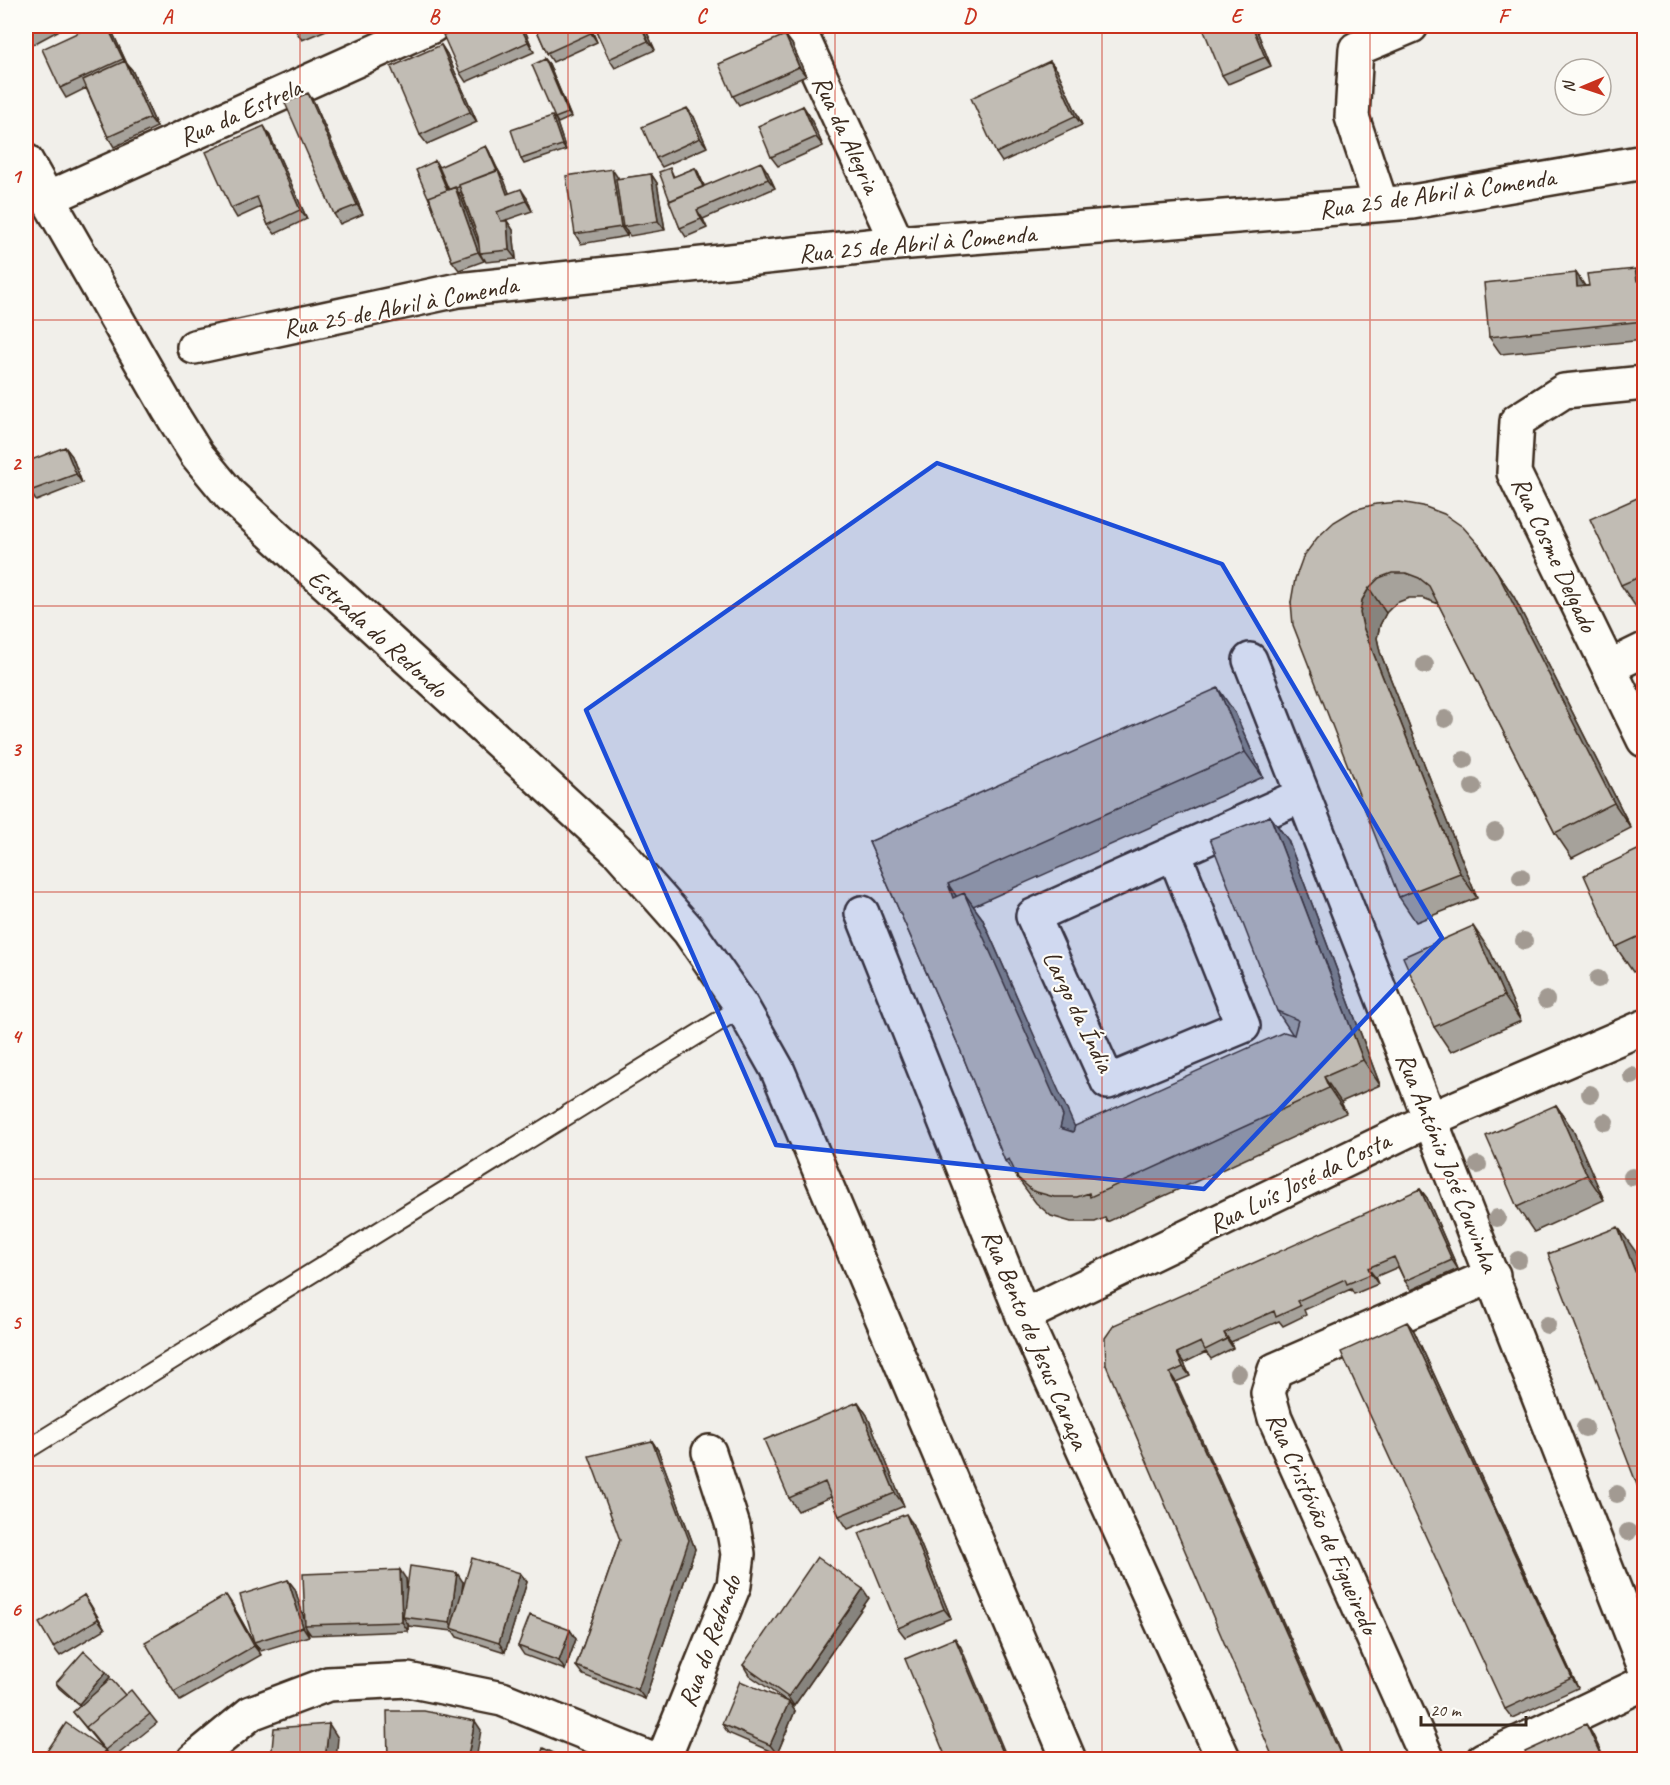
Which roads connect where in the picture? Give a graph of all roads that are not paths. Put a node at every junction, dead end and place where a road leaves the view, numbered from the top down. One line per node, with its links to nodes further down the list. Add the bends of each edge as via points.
1 (432, 26): 6 (street, Rua da Estrela)
2 (797, 26): 8 (street, Rua da Alegria)
3 (1411, 26): 7 (street, via 1356,49 1352,117)
4 (26, 160): 6 (street, Estrada do Redondo)
5 (1644, 162): 7 (street, Rua 25 de Abril à Comenda)
6 (47, 199): 18 (street, Estrada do Redondo, via 169,411 197,455 230,495 618,852 689,931)
7 (1381, 204): 8 (street, Rua 25 de Abril à Comenda)
8 (897, 243): 9 (street, Rua 25 de Abril à Comenda, via 458,290)
9 (194, 347)
10 (1644, 383): 13 (street, Rua Cosme Delgado, via 1564,391 1517,421 1514,473)
11 (1644, 650): 13 (street)
12 (1250, 660): 15 (street, Rua António José Couvinha)
13 (1609, 667): 14 (street, Rua Cosme Delgado)
14 (1644, 740)
15 (1303, 795): 16 (street, Largo da Índia); 20 (street, Rua António José Couvinha)
16 (1174, 853): 16 (street, Largo da Índia, via 1033,916 1108,1082 1242,1026)
17 (862, 913): 22 (street, Rua Bento de Jesus Caraça)
18 (742, 1007): 23 (lane); 30 (street, Estrada do Redondo, via 777,1069)
19 (1644, 1027): 20 (street, Rua Luís José da Costa)
20 (1431, 1119): 21 (street, Rua António José Couvinha); 22 (street, Rua Luís José da Costa)
21 (1493, 1275): 25 (street, Rua António José Couvinha); 32 (street, Rua Cristóvão de Figueiredo, via 1275,1370 1268,1393 1275,1418)
22 (1023, 1316): 31 (street, Rua Bento de Jesus Caraça)
23 (26, 1450)
24 (709, 1452): 29 (street, Rua do Redondo, via 733,1526 738,1554 734,1585)
25 (1644, 1665)
26 (1644, 1683): 33 (street)
27 (194, 1760): 28 (street, via 251,1713 328,1684 408,1680 502,1699)
28 (653, 1760)
29 (663, 1760)
30 (1069, 1760)
31 (1224, 1760)
32 (1428, 1760)
33 (1483, 1760)

